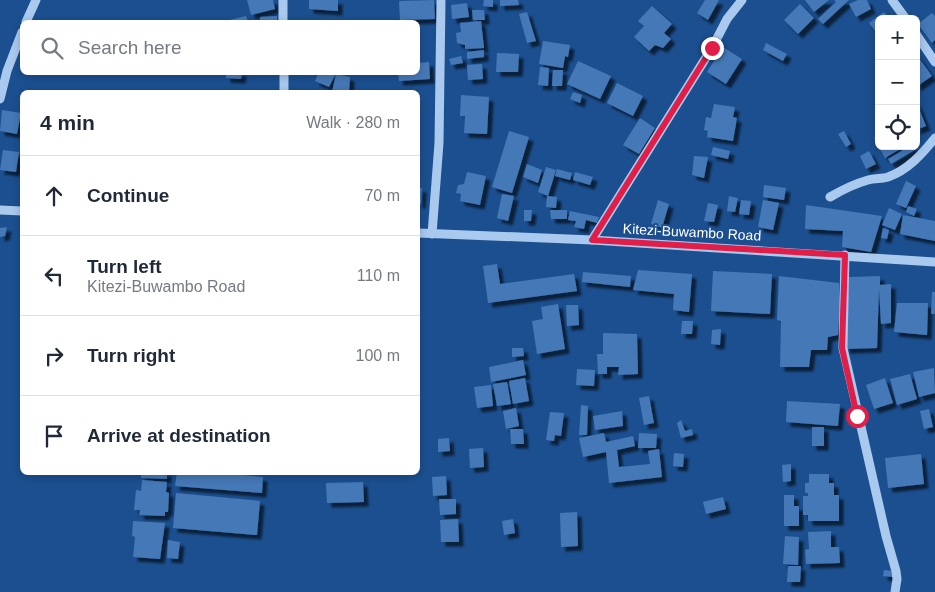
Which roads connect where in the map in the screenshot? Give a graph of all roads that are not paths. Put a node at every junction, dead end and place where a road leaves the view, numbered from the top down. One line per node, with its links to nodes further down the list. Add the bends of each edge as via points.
1 (36, 0): 7 (street)
2 (283, 0): 8 (street)
3 (441, 0): 20 (street)
4 (742, 0): 21 (street, via 727,18 712,48)
5 (896, 2): 6 (street)
6 (904, 15)
7 (27, 20)
8 (283, 20)
9 (20, 37): 14 (street)
10 (920, 40): 11 (street)
11 (935, 62)
12 (284, 75): 13 (street)
13 (284, 90)
14 (0, 99)
15 (935, 138): 16 (street, via 917,160 903,169 887,177 852,185)
16 (830, 197)
17 (0, 210): 18 (street)
18 (20, 211)
19 (420, 233): 20 (street, Kitezi-Buwambo Road)
20 (432, 234): 21 (street, Kitezi-Buwambo Road)
21 (592, 240): 22 (street, Kitezi-Buwambo Road)
22 (845, 255): 23 (street, Kitezi-Buwambo Road); 24 (street, via 842,348 896,571)
23 (935, 262)
24 (895, 592)

